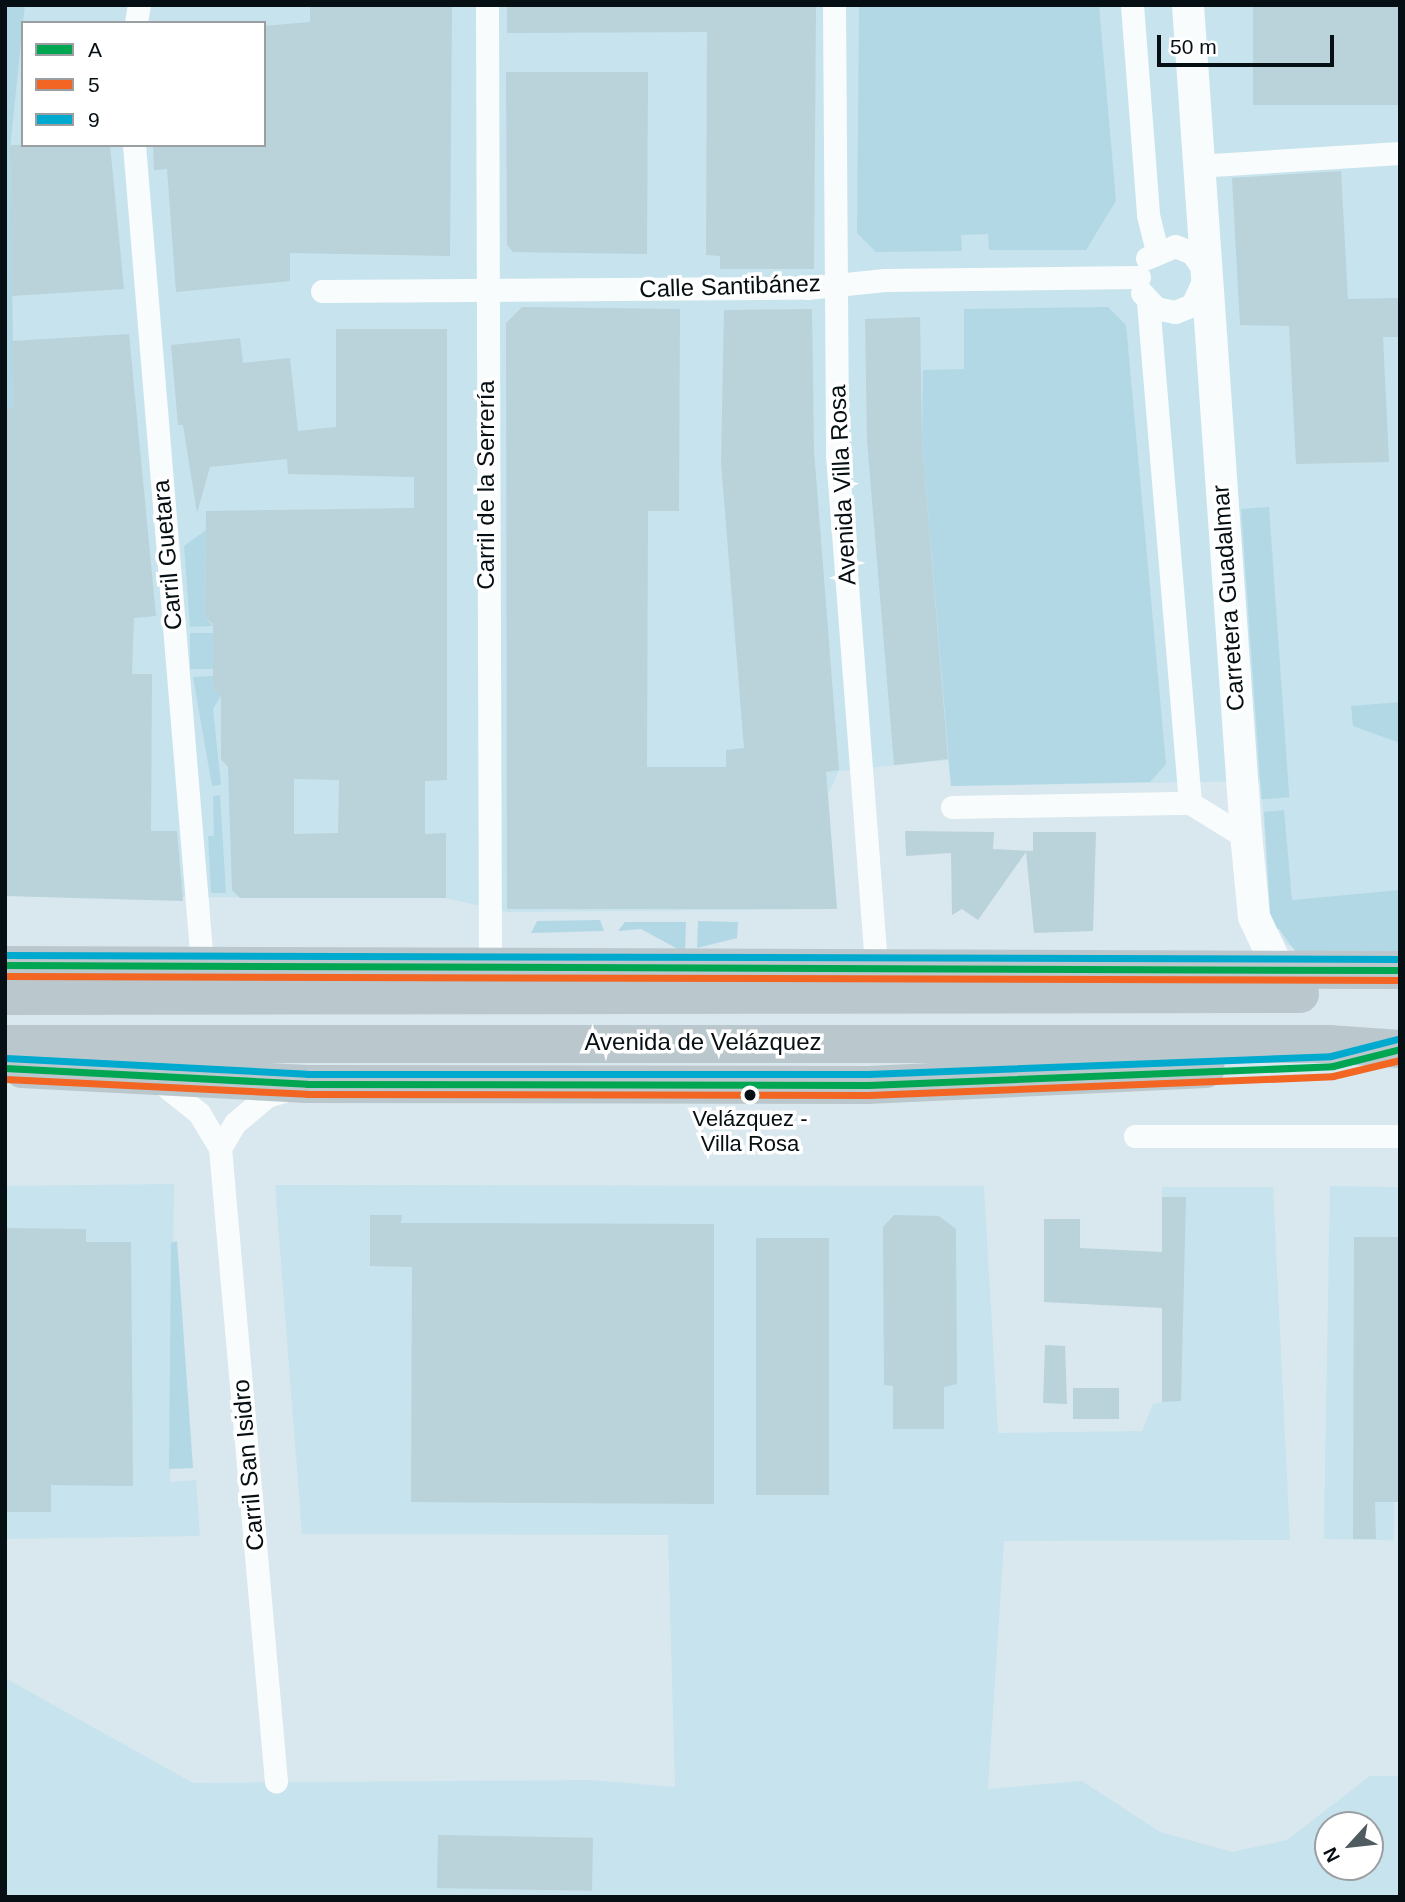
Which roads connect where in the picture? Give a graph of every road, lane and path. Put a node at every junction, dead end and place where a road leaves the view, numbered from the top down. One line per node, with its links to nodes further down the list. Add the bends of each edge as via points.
1 (487, 5): 13 (street, Carril de la Serrería)
2 (834, 5): 11 (street, Avenida Villa Rosa)
3 (1132, 5): 8 (street, via 1148,215)
4 (1188, 5): 7 (street, Carretera Guadalmar)
5 (134, 147): 19 (street, Carril Guetara)
6 (1400, 153): 7 (street)
7 (1197, 166): 9 (street, Carretera Guadalmar)
8 (1157, 250): 9 (street, via 1184,249); 10 (street)
9 (1203, 274): 14 (street, via 1199,298 1184,310 1165,311); 17 (street, Carretera Guadalmar)
10 (1139, 276): 11 (street, Calle Santibánez); 14 (street)
11 (835, 282): 13 (street, Calle Santibánez, via 807,288); 21 (street, Avenida Villa Rosa, via 837,455)
12 (322, 291): 13 (street, Calle Santibánez)
13 (486, 291): 20 (street, Carril de la Serrería)
14 (1148, 302): 15 (street)
15 (1189, 803): 16 (street); 17 (street)
16 (952, 807)
17 (1247, 838): 18 (street, Carretera Guadalmar)
18 (1254, 917): 23 (street); 24 (street, Carretera Guadalmar)
19 (202, 964): 20 (highway); 22 (highway)
20 (489, 964): 21 (highway)
21 (876, 964): 23 (highway)
22 (5, 965)
23 (1220, 966): 24 (highway)
24 (1278, 968): 25 (highway)
25 (1400, 970)
26 (1400, 994): 27 (highway, Avenida de Velázquez)
27 (5, 996)
28 (5, 1044): 29 (highway, Avenida de Velázquez, via 1314,1044)
29 (1390, 1049): 32 (highway, via 1333,1066 868,1085)
30 (5, 1068): 31 (highway)
31 (140, 1073): 32 (highway); 35 (street, via 176,1089)
32 (307, 1084): 35 (street, via 267,1096 235,1123)
33 (1135, 1136): 34 (street)
34 (1400, 1136)
35 (220, 1148): 36 (street, Carril San Isidro)
36 (276, 1782)

